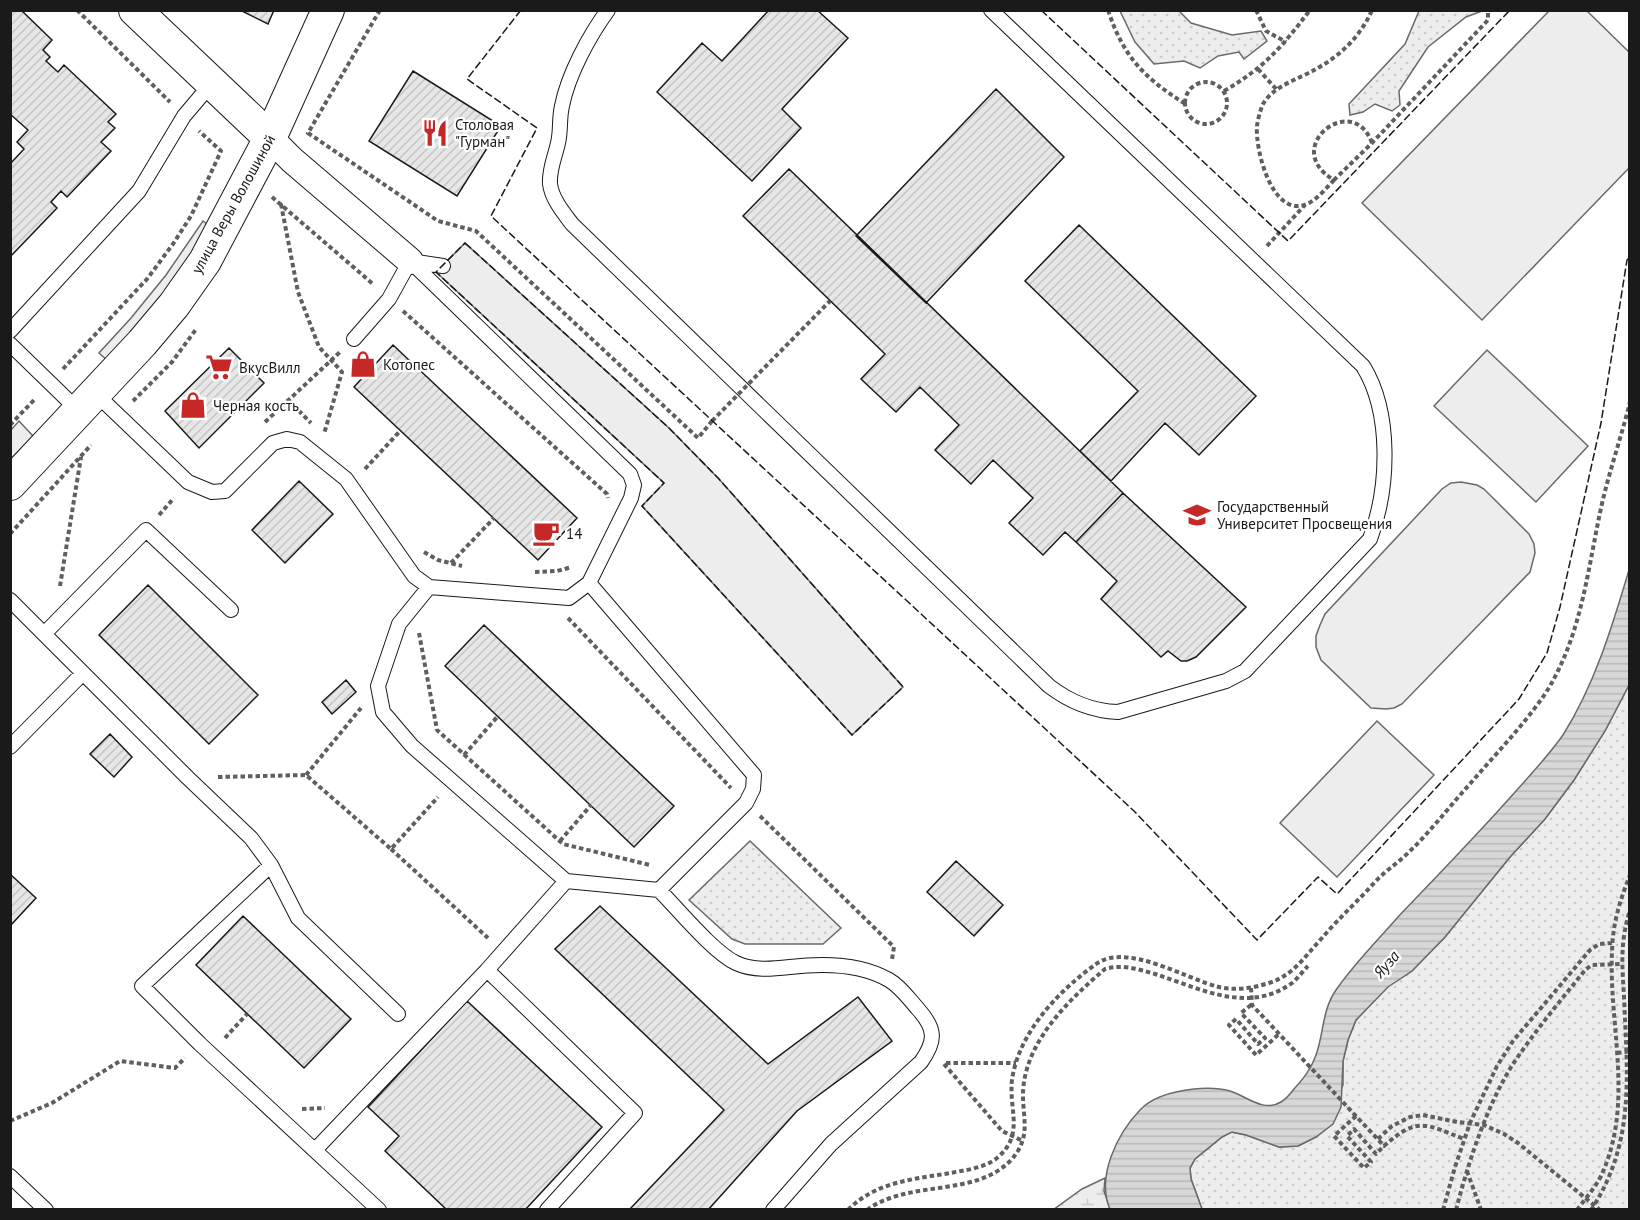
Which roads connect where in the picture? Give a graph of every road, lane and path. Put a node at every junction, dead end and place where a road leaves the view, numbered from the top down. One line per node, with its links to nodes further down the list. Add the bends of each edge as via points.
1 (77, 10): 18 (path)
2 (328, 10): 19 (street, улица Веры Волошиной)
3 (380, 10): 29 (path, bridge, via 308,133 438,221 476,231 698,438)
4 (608, 10): 26 (lane, via 587,42 562,106 550,185 558,206 580,233 1049,686 1084,706 1118,712 1226,681 1245,671 1370,539 1378,519 1384,464 1382,426 1372,381 1363,366)
5 (991, 10): 26 (lane)
6 (1108, 10): 17 (path, via 1125,51 1160,86)
7 (1256, 10): 12 (path, via 1266,31)
8 (1310, 10): 12 (path)
9 (1372, 10): 15 (path, via 1352,42 1337,55)
10 (1488, 10): 20 (path, via 1488,20)
11 (136, 11): 14 (street)
12 (1286, 42): 13 (path)
13 (1258, 69): 15 (path); 16 (path)
14 (212, 84): 18 (lane); 19 (street)
15 (1278, 90): 24 (path, via 1264,103 1259,116 1259,151 1281,200)
16 (1224, 91): 17 (path, via 1213,83 1199,82 1188,90); 17 (path, via 1226,111 1216,122 1195,121)
17 (1184, 103)
18 (184, 116): 30 (lane, via 139,191); 34 (path, via 221,151 200,200 147,279)
19 (270, 138): 25 (street); 36 (street, улица Веры Волошиной, via 205,261 174,305)
20 (1372, 143): 21 (path); 21 (path, via 1365,131 1348,122 1338,122 1322,132 1314,149 1315,159 1319,168)
21 (1334, 180): 24 (path)
22 (272, 196): 23 (path)
23 (281, 204): 28 (path); 33 (path, via 298,292 319,347)
24 (1305, 205): 26 (path)
25 (410, 261): 27 (lane); 28 (lane); 55 (lane, via 630,474 634,485 631,498)
26 (1253, 261)
27 (443, 266)
28 (389, 299): 31 (lane); 47 (path, via 607,494)
29 (830, 301)
30 (10, 331)
31 (354, 339): 33 (path)
32 (10, 344): 34 (lane)
33 (331, 361): 35 (path); 41 (path, via 342,372)
34 (50, 383): 36 (lane); 39 (path)
35 (288, 400): 38 (path); 41 (path)
36 (87, 402): 45 (lane); 46 (street, улица Веры Волошиной)
37 (1629, 402): 84 (path, via 1603,499 1580,614 1544,696 1408,853 1382,874 1303,961 1285,977)
38 (263, 424)
39 (10, 425)
40 (401, 430): 44 (path)
41 (323, 435): 42 (path)
42 (330, 443)
43 (81, 456): 60 (path)
44 (361, 474)
45 (188, 482): 49 (path); 56 (lane, via 212,492 225,491 273,443 287,439 300,442 346,479 414,576)
46 (10, 484)
47 (611, 505)
48 (494, 518): 51 (path)
49 (146, 530): 58 (lane); 60 (lane)
50 (420, 550): 51 (path)
51 (450, 563): 53 (path)
52 (574, 566): 54 (path)
53 (468, 567)
54 (528, 572)
55 (590, 583): 56 (lane, via 569,598); 76 (lane, via 754,775 746,803)
56 (429, 587): 62 (lane, via 399,624)
57 (10, 600): 60 (lane)
58 (231, 610)
59 (418, 628): 65 (path, via 437,730)
60 (49, 630): 61 (lane)
61 (82, 673): 64 (lane); 67 (lane)
62 (378, 686): 66 (path); 68 (lane, via 383,712 412,746)
63 (498, 716): 65 (path)
64 (10, 747)
65 (464, 755): 70 (path)
66 (306, 775): 67 (path); 71 (path)
67 (188, 778): 72 (lane, via 251,838)
68 (453, 780): 71 (path); 75 (lane)
69 (591, 805): 70 (path)
70 (560, 841): 73 (path, via 650,866); 75 (path)
71 (392, 849): 78 (path)
72 (271, 865): 88 (lane, via 298,918); 90 (lane, via 142,986)
73 (661, 865)
74 (1629, 875): 79 (path)
75 (561, 876): 76 (lane); 83 (lane)
76 (659, 890): 114 (lane, via 721,953 736,963 765,969 824,964 876,975 900,988 931,1028 933,1038 921,1062 831,1144)
77 (1629, 910): 81 (path, via 1621,947)
78 (492, 942)
79 (1612, 943): 80 (path); 99 (path, via 1590,950 1513,1041)
80 (1612, 964): 81 (path); 93 (path); 100 (path, via 1592,965 1569,990 1512,1065)
81 (1622, 964): 91 (path)
82 (1308, 966): 85 (path, via 1279,990)
83 (487, 970): 106 (lane); 113 (lane, via 635,1113)
84 (1251, 988): 85 (path); 94 (path, via 1218,987 1138,960 1109,958 1060,994 1032,1031)
85 (1252, 997): 86 (path); 104 (path, via 1214,995 1132,968 1105,969 1054,1019 1037,1045 1024,1082)
86 (1252, 1005): 89 (path); 89 (path, via 1241,1013 1265,1038 1258,1044 1236,1019 1229,1025 1256,1055)
87 (247, 1014): 92 (path)
88 (398, 1014)
89 (1278, 1034): 97 (path)
90 (200, 1044): 92 (lane); 98 (path, via 175,1068 120,1062 52,1103)
91 (1628, 1051): 93 (path); 110 (path, via 1626,1119 1621,1145 1604,1191)
92 (211, 1053): 106 (lane)
93 (1617, 1053): 109 (path, via 1616,1131 1600,1178)
94 (1016, 1063): 101 (path, via 1012,1079); 101 (path, via 942,1062 1002,1131)
95 (332, 1105): 96 (path)
96 (297, 1109)
97 (1356, 1116): 102 (path); 105 (path, via 1334,1136 1341,1144 1364,1168 1371,1162 1347,1136 1354,1129 1376,1154)
98 (10, 1121)
99 (1470, 1123): 100 (path); 102 (path, via 1416,1116 1392,1126); 103 (path)
100 (1484, 1125): 107 (path); 109 (path, via 1518,1143)
101 (1012, 1137): 104 (path); 115 (path, via 996,1160 978,1168 904,1180 869,1193)
102 (1378, 1139): 105 (path)
103 (1464, 1139): 105 (path, via 1435,1127 1415,1125); 117 (path)
104 (1023, 1141): 116 (path, via 1010,1161 984,1177 902,1193)
105 (1384, 1146)
106 (315, 1149): 112 (lane)
107 (1467, 1171): 118 (path); 119 (path)
108 (10, 1176): 111 (lane)
109 (1585, 1199): 110 (path); 120 (path)
110 (1592, 1208): 121 (path)
111 (46, 1209)
112 (379, 1209)
113 (547, 1209)
114 (774, 1209)
115 (848, 1209)
116 (867, 1209)
117 (1443, 1209)
118 (1456, 1209)
119 (1481, 1209)
120 (1578, 1209)
121 (1600, 1209)

